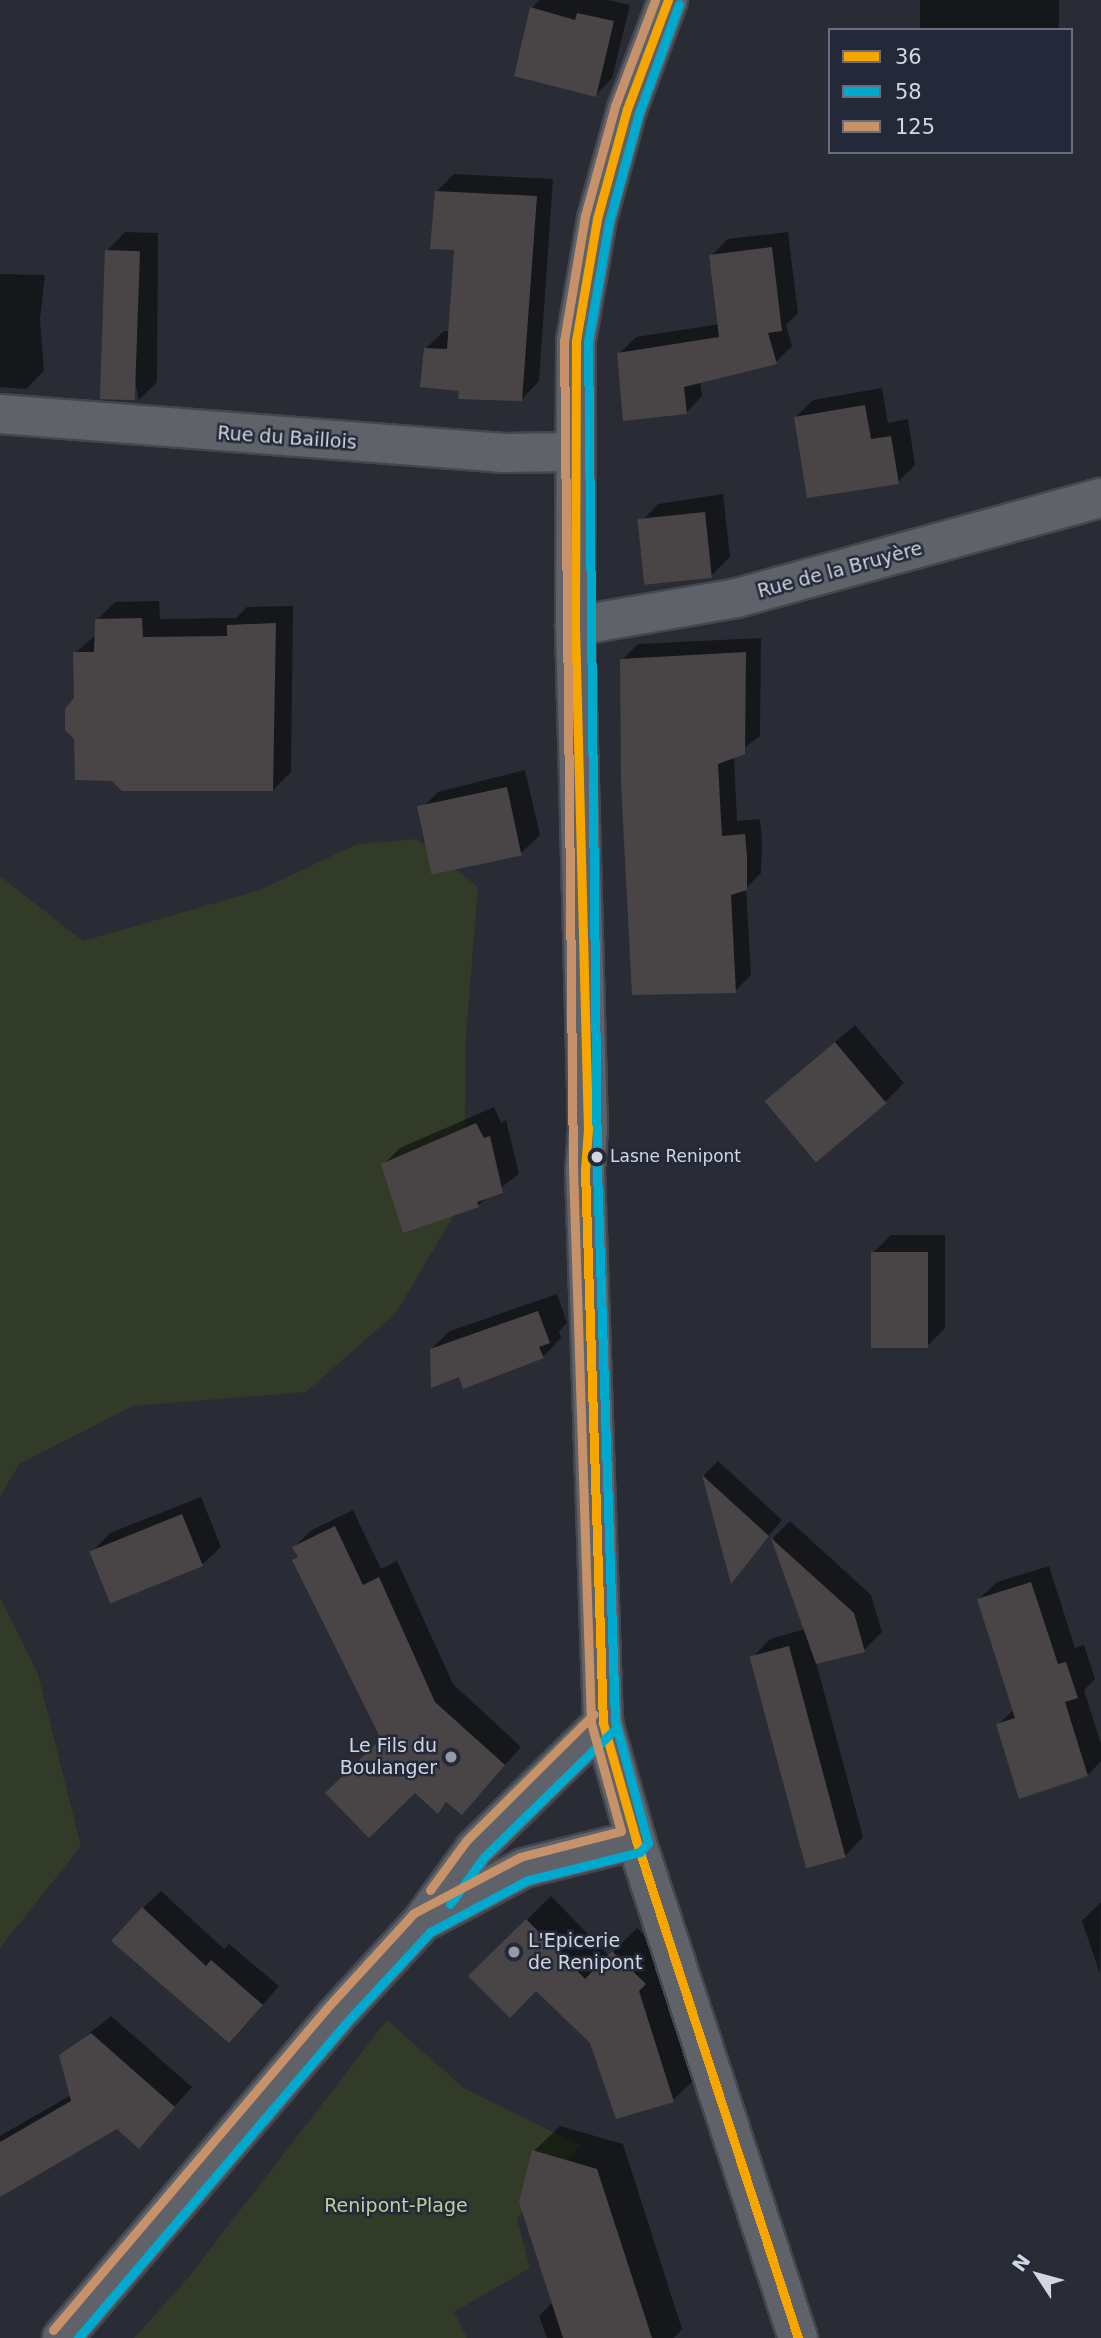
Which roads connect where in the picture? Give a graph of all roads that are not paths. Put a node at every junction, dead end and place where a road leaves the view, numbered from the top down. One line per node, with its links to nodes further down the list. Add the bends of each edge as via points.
1 (668, 0): 3 (street, via 627,109 597,219 576,341)
2 (0, 414): 3 (street, Rue du Baillois, via 489,453)
3 (575, 452): 5 (street)
4 (1101, 498): 5 (street, Rue de la Bruyère, via 737,598)
5 (575, 626): 6 (street, via 588,1129 585,1170)
6 (603, 1723): 7 (street); 8 (street, via 475,1849)
7 (636, 1840): 8 (street, via 524,1868); 10 (street)
8 (422, 1922): 9 (street, via 335,2017)
9 (62, 2338)
10 (798, 2338)

